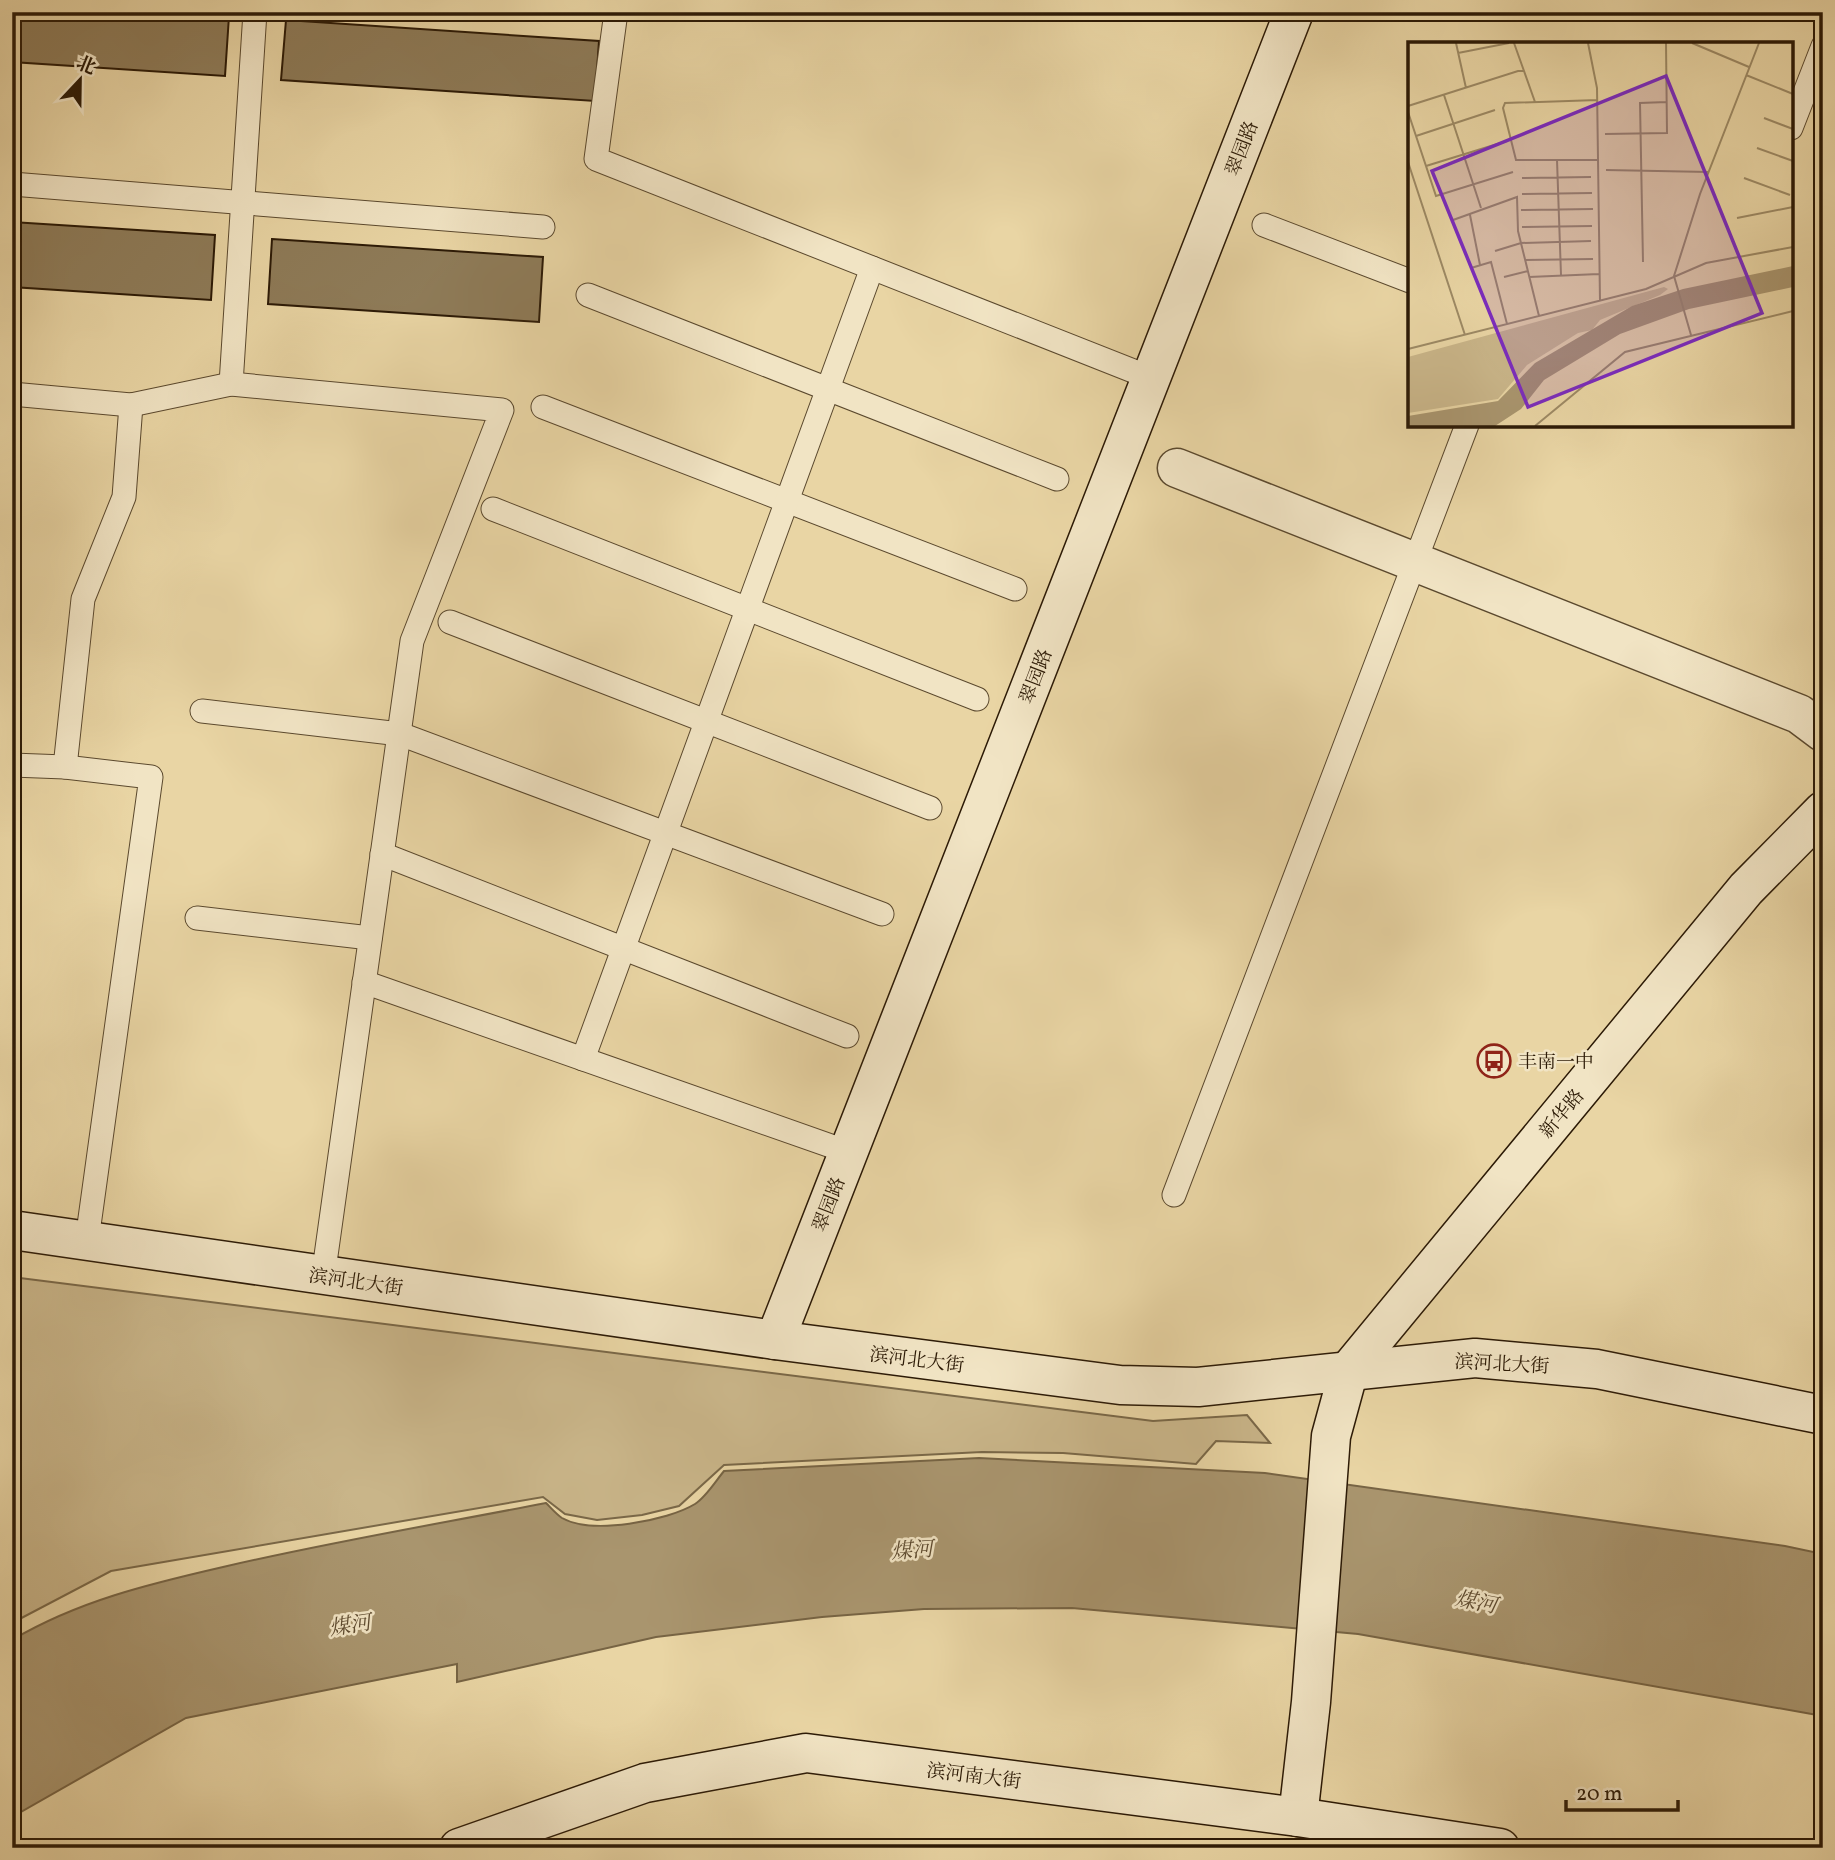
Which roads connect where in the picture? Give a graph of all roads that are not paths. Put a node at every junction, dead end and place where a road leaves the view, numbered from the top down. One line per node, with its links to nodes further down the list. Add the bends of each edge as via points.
1 (255, 12): 7 (lane)
2 (616, 12): 10 (lane, via 596,159)
3 (1294, 12): 13 (street, 翠园路)
4 (1823, 46): 5 (lane)
5 (1793, 123)
6 (12, 184): 7 (lane)
7 (243, 202): 9 (lane); 14 (lane)
8 (1264, 225): 11 (lane)
9 (543, 227)
10 (872, 268): 13 (lane); 15 (lane)
11 (1408, 280)
12 (588, 295): 15 (lane)
13 (1151, 379): 46 (street, 翠园路)
14 (231, 384): 17 (lane); 32 (lane, via 502,411 412,641)
15 (828, 389): 21 (lane); 22 (lane)
16 (12, 394): 17 (lane)
17 (131, 405): 34 (lane, via 124,497 83,599)
18 (543, 407): 22 (lane)
19 (1466, 427): 24 (lane)
20 (1177, 468): 24 (street)
21 (1057, 479)
22 (787, 501): 25 (lane); 26 (lane)
23 (493, 509): 26 (lane)
24 (1415, 562): 31 (street, via 1799,713); 47 (lane)
25 (1015, 589)
26 (748, 609): 28 (lane); 30 (lane)
27 (450, 622): 30 (lane)
28 (977, 699)
29 (202, 711): 32 (lane)
30 (706, 723): 35 (lane); 37 (lane)
31 (1823, 732)
32 (400, 734): 37 (lane); 38 (lane)
33 (12, 765): 34 (lane)
34 (65, 768): 49 (lane, via 151,777)
35 (930, 808)
36 (1823, 811): 52 (street, 新华路, via 1746,889)
37 (666, 834): 39 (lane); 42 (lane)
38 (382, 855): 41 (lane); 42 (lane)
39 (882, 914)
40 (197, 918): 41 (lane)
41 (370, 938): 43 (lane)
42 (624, 948): 44 (lane); 45 (lane)
43 (364, 982): 45 (lane); 50 (lane)
44 (846, 1035)
45 (583, 1059): 46 (lane)
46 (848, 1152): 51 (street, 翠园路)
47 (1174, 1195)
48 (12, 1230): 49 (street, 滨河北大街)
49 (87, 1240): 50 (street, 滨河北大街)
50 (323, 1276): 51 (street, 滨河北大街)
51 (775, 1340): 52 (street, 滨河北大街, via 1120,1385 1198,1387)
52 (1349, 1370): 53 (street, 滨河北大街, via 1475,1358 1583,1368); 54 (street, 新华路, via 1331,1436)
53 (1823, 1415)
54 (1298, 1817): 55 (street, 滨河南大街, via 806,1753 645,1783); 56 (street, 滨河南大街)
55 (459, 1848)
56 (1500, 1848)

